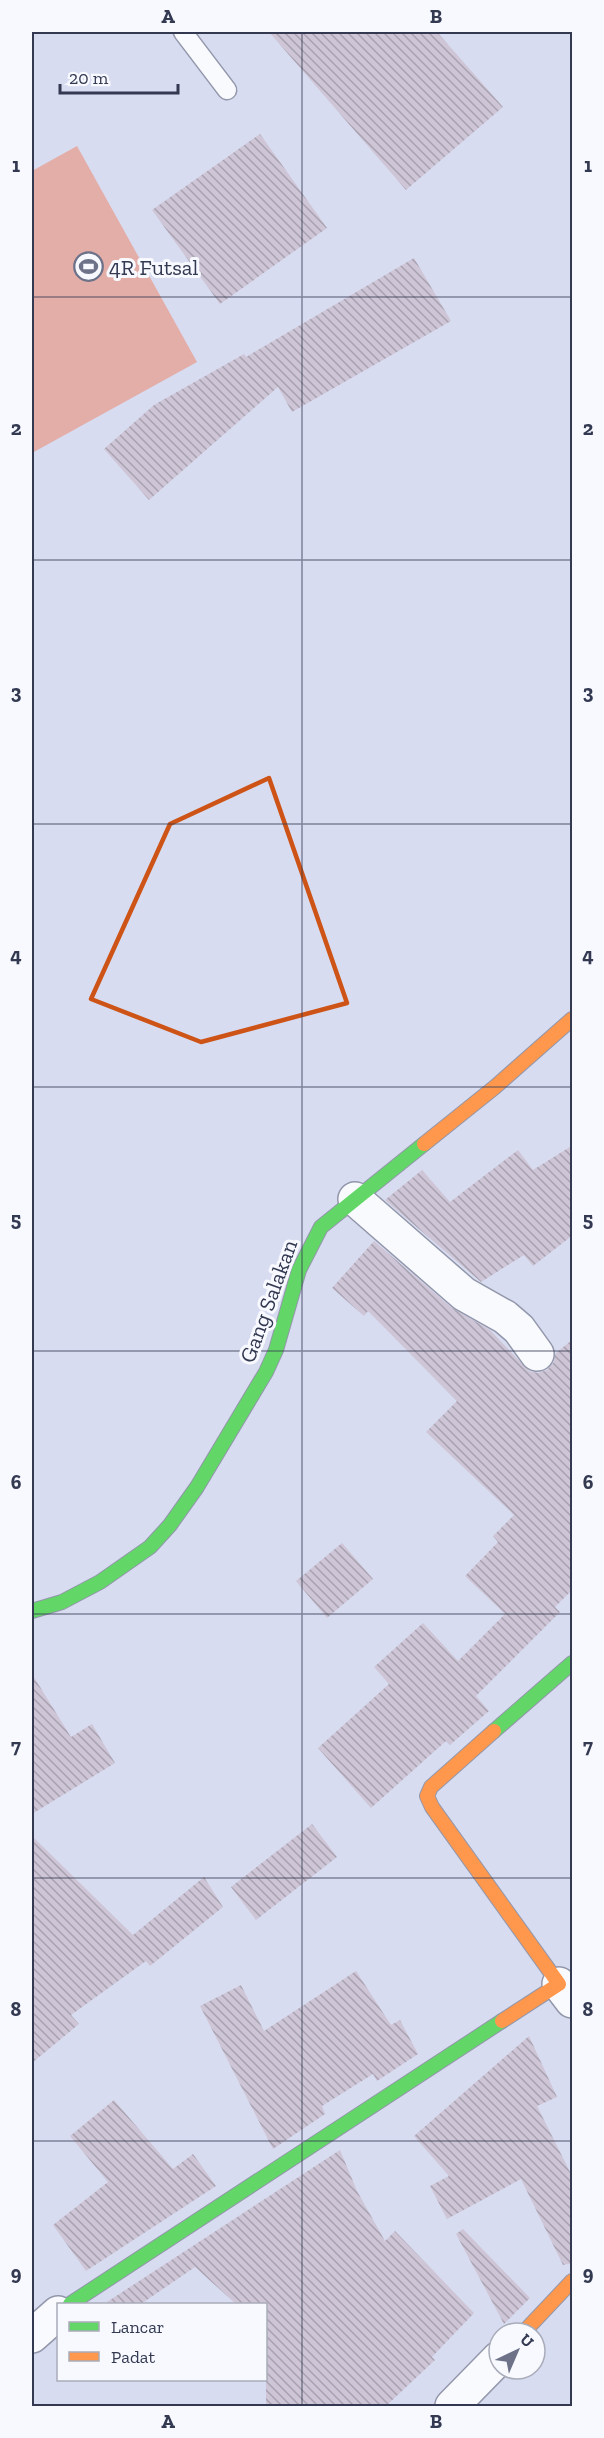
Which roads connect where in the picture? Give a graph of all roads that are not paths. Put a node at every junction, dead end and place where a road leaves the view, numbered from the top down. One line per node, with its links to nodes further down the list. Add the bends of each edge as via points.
1 (183, 32): 2 (lane)
2 (227, 90)
3 (573, 1019): 4 (street, Gang Salakan)
4 (355, 1199): 5 (street, via 464,1294 505,1317); 6 (street, Gang Salakan, via 321,1227 308,1246 275,1353 180,1513 138,1557 64,1601)
5 (537, 1354)
6 (32, 1611)
7 (573, 1663): 8 (street, via 431,1787 428,1796 432,1807)
8 (566, 1992): 10 (street)
9 (573, 2281): 12 (street)
10 (72, 2303)
11 (57, 2314): 13 (street)
12 (535, 2321)
13 (32, 2336)
14 (487, 2370): 15 (street)
15 (452, 2406)

